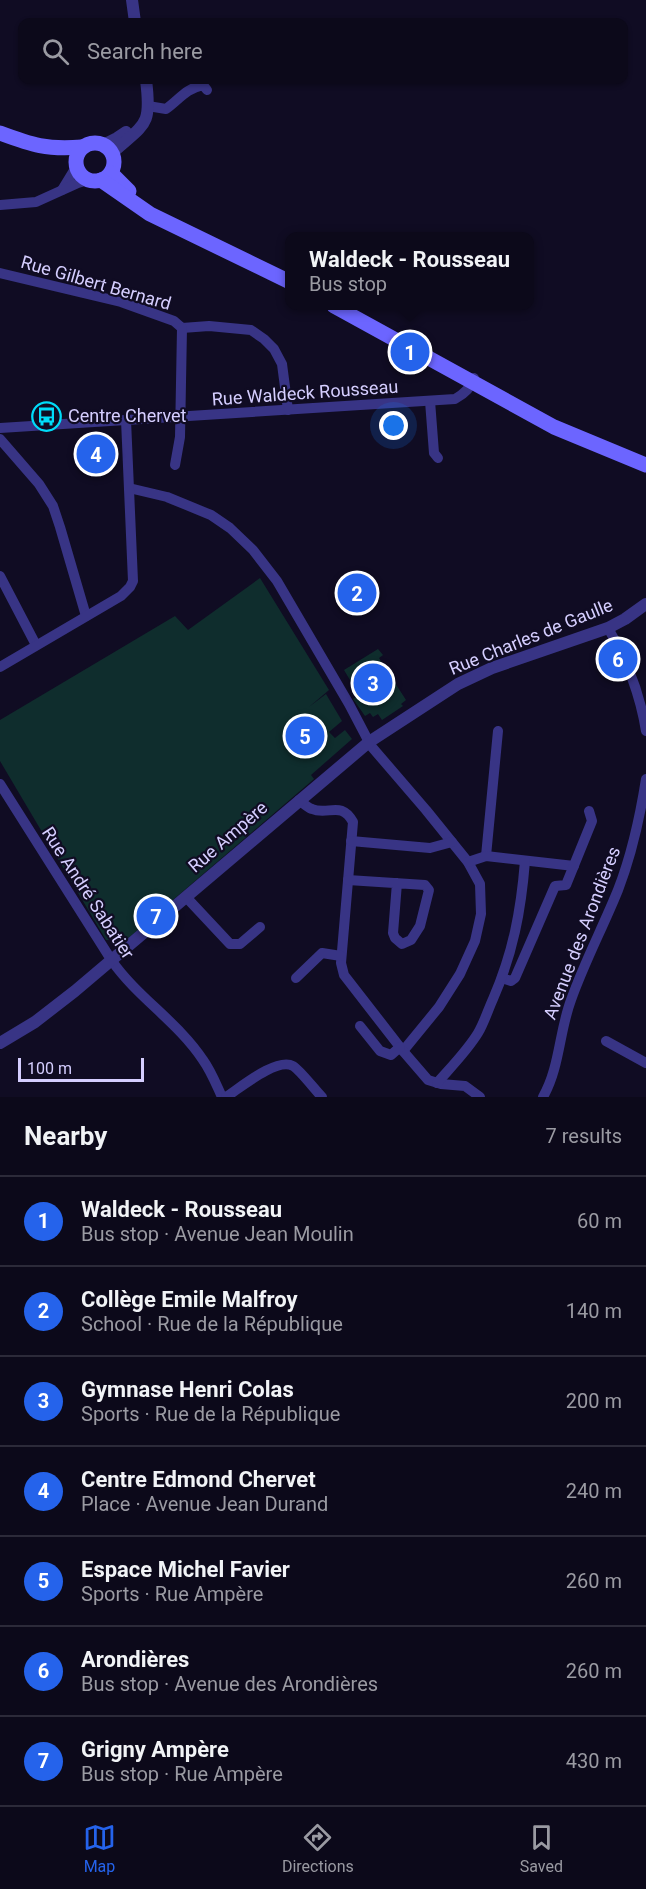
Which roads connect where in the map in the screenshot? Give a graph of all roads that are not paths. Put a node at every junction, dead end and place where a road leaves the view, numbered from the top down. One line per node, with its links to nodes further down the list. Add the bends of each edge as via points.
1 (132, 0): 2 (street)
2 (134, 18)
3 (146, 84): 5 (street)
4 (207, 90): 5 (street, via 203,85 194,87 166,109)
5 (148, 106): 8 (street, via 148,116 142,125)
6 (0, 134): 7 (main road, via 52,148); 9 (main road, via 17,147 60,156)
7 (82, 147): 8 (main road, via 92,143); 9 (main road)
8 (108, 149): 10 (main road, via 114,160)
9 (76, 165): 10 (main road, via 82,177); 11 (street)
10 (100, 178): 11 (street); 14 (main road); 15 (main road, via 150,214)
11 (62, 190): 12 (street, via 36,202)
12 (0, 205)
13 (0, 273): 18 (street, Rue Gilbert Bernard, via 121,302 174,321)
14 (285, 274)
15 (285, 280)
16 (342, 310): 19 (main road)
17 (354, 310): 19 (main road)
18 (182, 328): 21 (street, Rue Gilbert Bernard, via 251,330 264,339 282,364); 22 (street, Rue Gilbert Bernard)
19 (473, 380): 20 (street, Rue Waldeck Rousseau, via 454,399); 27 (main road)
20 (430, 401): 21 (street, Rue Waldeck Rousseau); 26 (street, via 434,453)
21 (288, 410): 22 (street, Rue Waldeck Rousseau)
22 (181, 418): 23 (street, Rue Waldeck Rousseau); 28 (street, Rue Gilbert Bernard)
23 (126, 420): 24 (street, Rue Waldeck Rousseau); 29 (street)
24 (0, 428)
25 (0, 439): 32 (street, via 39,484 52,506)
26 (438, 458)
27 (646, 464)
28 (175, 465)
29 (129, 488): 32 (street, via 132,584 121,596); 38 (street, via 167,497 211,515 247,544 277,581)
30 (0, 576): 34 (street)
31 (646, 604): 33 (street, Rue Charles de Gaulle)
32 (86, 616): 34 (street)
33 (608, 628): 37 (street, via 635,685); 38 (street, Rue Charles de Gaulle, via 492,668 458,684)
34 (36, 645): 35 (street)
35 (0, 667)
36 (498, 731): 45 (street)
37 (646, 731)
38 (369, 742): 41 (street, Rue Ampère); 44 (street)
39 (646, 779): 66 (street, Avenue des Arondières, via 633,846 572,998 553,1074)
40 (0, 784): 54 (street, Rue André Sabatier)
41 (299, 800): 43 (street, via 313,810 340,810 348,814 353,822); 51 (street, Rue Ampère)
42 (589, 811): 48 (street, via 592,821)
43 (351, 841): 44 (street, via 430,848); 49 (street)
44 (452, 842): 47 (street)
45 (486, 856): 46 (street); 47 (street)
46 (525, 861): 48 (street); 56 (street, via 515,931)
47 (468, 862): 60 (street, via 480,884 481,914 475,941 439,1007)
48 (574, 866): 56 (street, via 566,885 555,886 516,978)
49 (348, 880): 50 (street); 53 (street)
50 (397, 883): 50 (street, via 425,885 429,890 420,926 411,940 402,944 393,933)
51 (186, 897): 52 (street, via 230,944 240,945); 54 (street, Rue Ampère)
52 (260, 927)
53 (342, 956): 55 (street, via 322,954); 60 (street, via 344,975)
54 (112, 961): 59 (street, Rue Ampère, via 35,1022); 63 (street, Rue André Sabatier, via 123,977 193,1046)
55 (297, 978)
56 (502, 978): 62 (street, via 479,1032)
57 (360, 1026): 60 (street, via 380,1051 391,1055)
58 (606, 1041): 61 (street)
59 (0, 1043)
60 (401, 1049): 62 (street, via 428,1080)
61 (646, 1063)
62 (437, 1083): 65 (street, via 465,1086)
63 (224, 1097): 64 (street, Rue André Sabatier, via 282,1064 292,1065)
64 (322, 1097)
65 (480, 1097)
66 (543, 1097)

